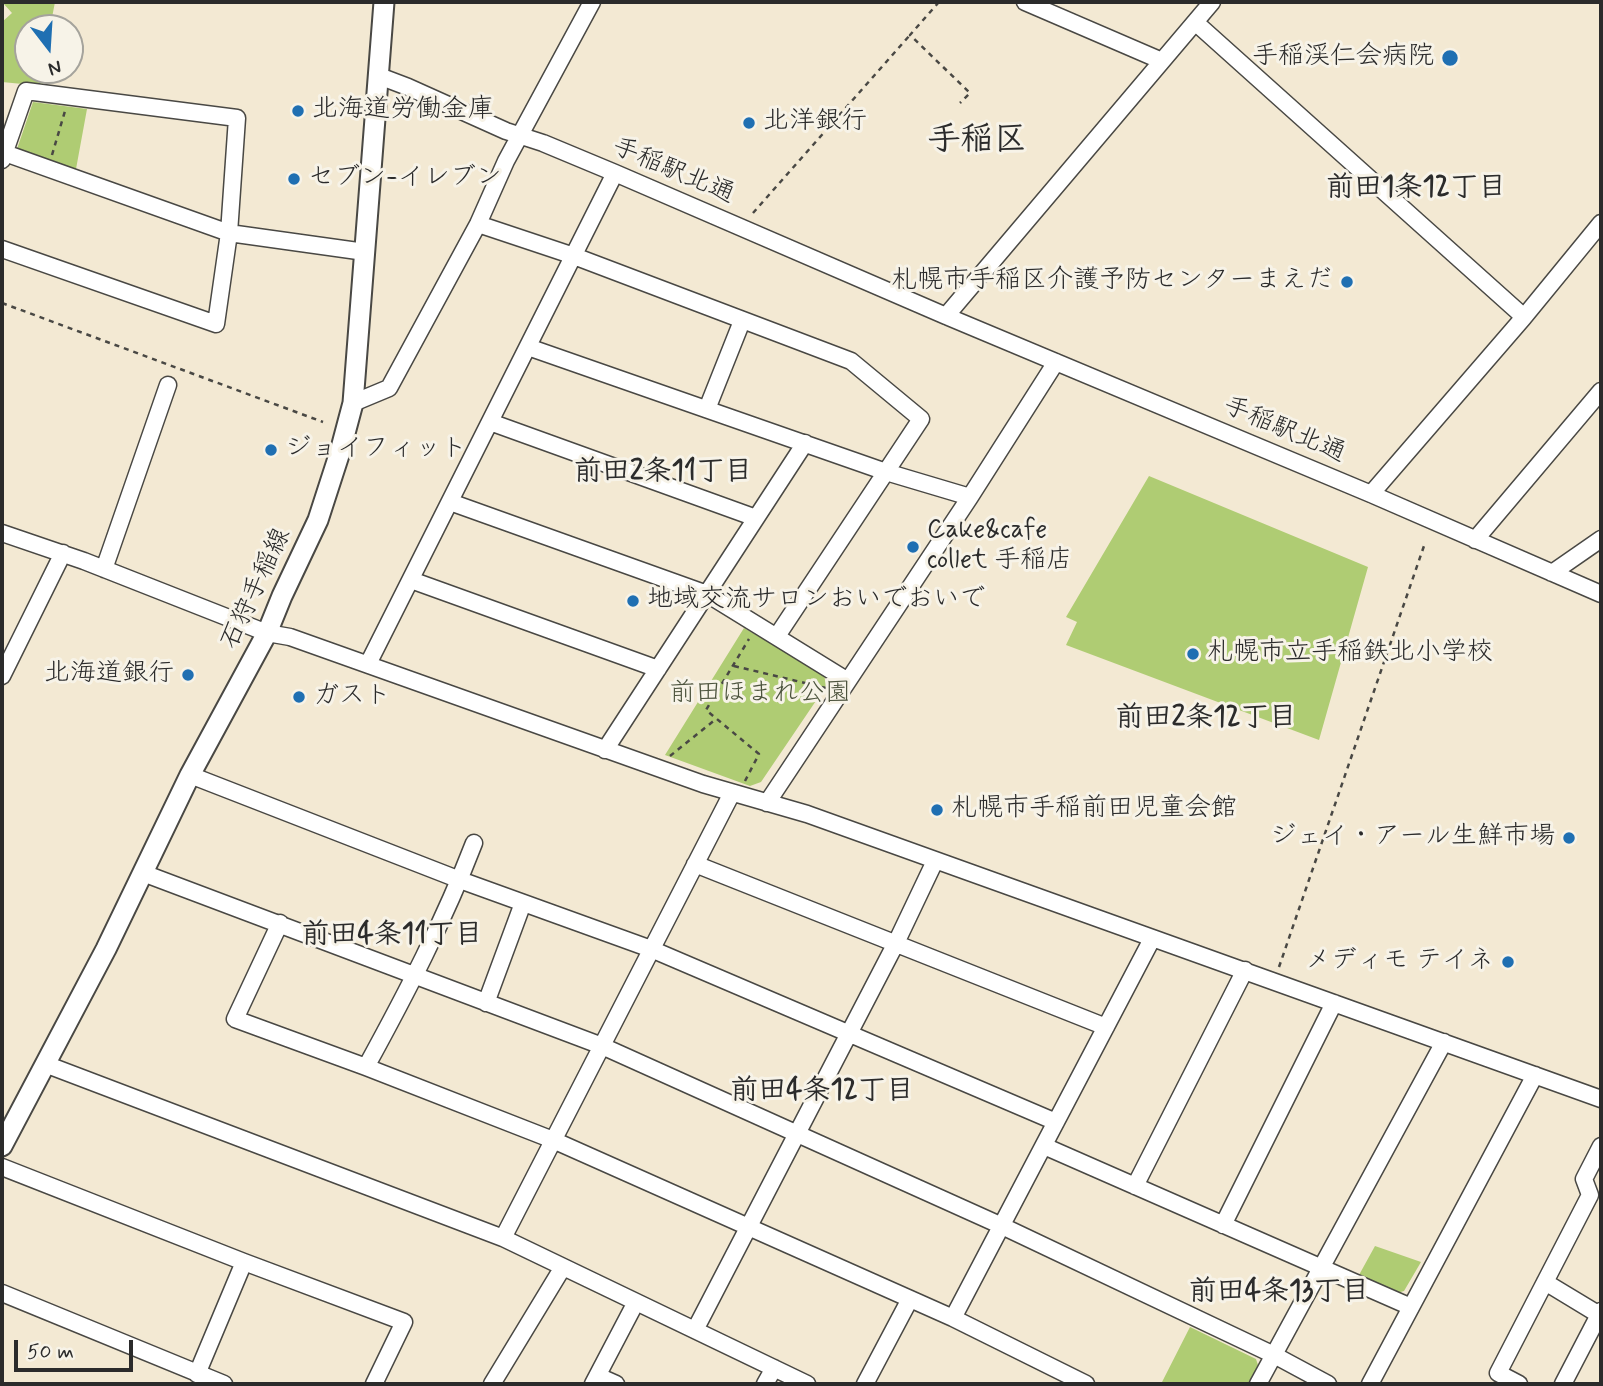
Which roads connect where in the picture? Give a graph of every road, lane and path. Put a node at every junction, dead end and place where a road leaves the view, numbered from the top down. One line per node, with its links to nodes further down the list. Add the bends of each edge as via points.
1 (384, 2): 9 (main road, 石狩手稲線)
2 (592, 2): 12 (street)
3 (939, 2): 7 (path)
4 (1025, 2): 8 (street)
5 (1212, 2): 6 (street)
6 (1195, 22): 8 (street); 25 (street)
7 (910, 35): 10 (path, via 970,93); 16 (path)
8 (1162, 61): 24 (street)
9 (379, 76): 12 (street, 手稲駅北通); 21 (main road, 石狩手稲線)
10 (960, 103)
11 (65, 108): 14 (path)
12 (521, 135): 15 (street, 手稲駅北通); 18 (street)
13 (3, 155): 19 (street); 19 (street, via 26,91 237,118)
14 (50, 161)
15 (615, 173): 22 (street); 24 (street, 手稲駅北通)
16 (753, 213)
17 (1601, 223): 25 (street)
18 (478, 224): 22 (street); 31 (street, via 389,388)
19 (229, 233): 20 (street, via 216,324); 21 (street)
20 (2, 249)
21 (365, 252): 31 (main road, 石狩手稲線)
22 (574, 256): 26 (street); 27 (street)
23 (2, 303): 33 (path)
24 (946, 316): 28 (street, 手稲駅北通)
25 (1524, 317): 37 (street)
26 (741, 321): 32 (street); 36 (street, via 851,361 921,419)
27 (528, 347): 32 (street); 34 (street)
28 (1055, 362): 37 (street, 手稲駅北通); 38 (street)
29 (168, 385): 46 (street)
30 (1601, 391): 43 (street)
31 (353, 403): 52 (main road, 石狩手稲線, via 318,520)
32 (707, 409): 35 (street)
33 (323, 422)
34 (490, 422): 39 (street); 40 (street)
35 (805, 443): 36 (street); 40 (street)
36 (886, 472): 38 (street); 53 (street)
37 (1371, 494): 43 (street, 手稲駅北通)
38 (970, 497): 59 (street)
39 (450, 502): 48 (street); 49 (street)
40 (757, 518): 49 (street)
41 (2, 533): 45 (street)
42 (1601, 539): 47 (street)
43 (1475, 540): 47 (street, 手稲駅北通)
44 (1425, 543): 77 (path)
45 (63, 553): 46 (street); 54 (street)
46 (104, 569): 52 (street)
47 (1552, 573): 50 (street, 手稲駅北通)
48 (411, 580): 55 (street); 57 (street)
49 (707, 594): 53 (street); 57 (street)
50 (1601, 594)
51 (755, 630): 56 (path)
52 (267, 634): 55 (street, via 290,637); 64 (main road, 石狩手稲線)
53 (777, 636): 59 (street)
54 (8, 648): 58 (street)
55 (368, 664): 62 (street)
56 (733, 666): 60 (path); 61 (path, via 706,710)
57 (658, 669): 62 (street)
58 (2, 676)
59 (848, 681): 66 (street)
60 (829, 689)
61 (716, 719): 63 (path); 65 (path, via 759,754)
62 (605, 750): 65 (street)
63 (670, 756)
64 (190, 775): 70 (main road, 石狩手稲線); 71 (street)
65 (738, 787): 66 (street); 69 (street)
66 (767, 803): 68 (street)
67 (474, 843): 71 (street)
68 (935, 861): 74 (street); 75 (street)
69 (695, 864): 75 (street); 76 (street)
70 (143, 873): 73 (street); 86 (main road, 石狩手稲線)
71 (460, 880): 72 (street); 79 (street)
72 (523, 903): 76 (street); 80 (street)
73 (280, 923): 79 (street); 87 (street, via 235,1019)
74 (1152, 939): 78 (street); 82 (street)
75 (896, 943): 82 (street); 83 (street)
76 (651, 949): 83 (street); 85 (street)
77 (1278, 969)
78 (1245, 970): 81 (street); 97 (street)
79 (415, 977): 80 (street); 87 (street)
80 (486, 1003): 85 (street)
81 (1334, 1003): 84 (street); 98 (street)
82 (1106, 1027): 90 (street)
83 (849, 1034): 90 (street); 91 (street)
84 (1444, 1042): 88 (street); 104 (street)
85 (602, 1046): 91 (street); 92 (street)
86 (45, 1064): 93 (main road, 石狩手稲線); 101 (street)
87 (366, 1067): 92 (street)
88 (1535, 1075): 89 (street); 109 (street)
89 (1601, 1099)
90 (1056, 1122): 94 (street)
91 (798, 1134): 99 (street); 100 (street)
92 (553, 1140): 100 (street); 101 (street)
93 (2, 1146)
94 (1044, 1146): 97 (street); 99 (street)
95 (1601, 1146): 105 (street, via 1584,1179 1590,1195)
96 (2, 1167): 102 (street)
97 (1135, 1186): 98 (street)
98 (1223, 1225): 104 (street)
99 (1002, 1226): 111 (street); 113 (street)
100 (748, 1227): 107 (street); 112 (street)
101 (503, 1238): 103 (street)
102 (244, 1262): 115 (street); 118 (street, via 404,1322)
103 (564, 1267): 108 (street); 119 (street)
104 (1321, 1268): 109 (street); 113 (street)
105 (1545, 1282): 110 (street); 128 (street, via 1498,1373)
106 (2, 1293): 115 (street)
107 (910, 1299): 111 (street); 123 (street)
108 (636, 1302): 112 (street); 116 (street)
109 (1411, 1307): 127 (street)
110 (1601, 1314): 129 (street)
111 (953, 1318): 124 (street)
112 (695, 1331): 114 (street)
113 (1274, 1355): 125 (street); 126 (street)
114 (774, 1368): 121 (street); 122 (street)
115 (197, 1374): 117 (street)
116 (596, 1380): 120 (street)
117 (224, 1384)
118 (374, 1384)
119 (492, 1384)
120 (616, 1384)
121 (765, 1384)
122 (807, 1384)
123 (865, 1384)
124 (1086, 1384)
125 (1258, 1384)
126 (1328, 1384)
127 (1370, 1384)
128 (1519, 1384)
129 (1563, 1384)

